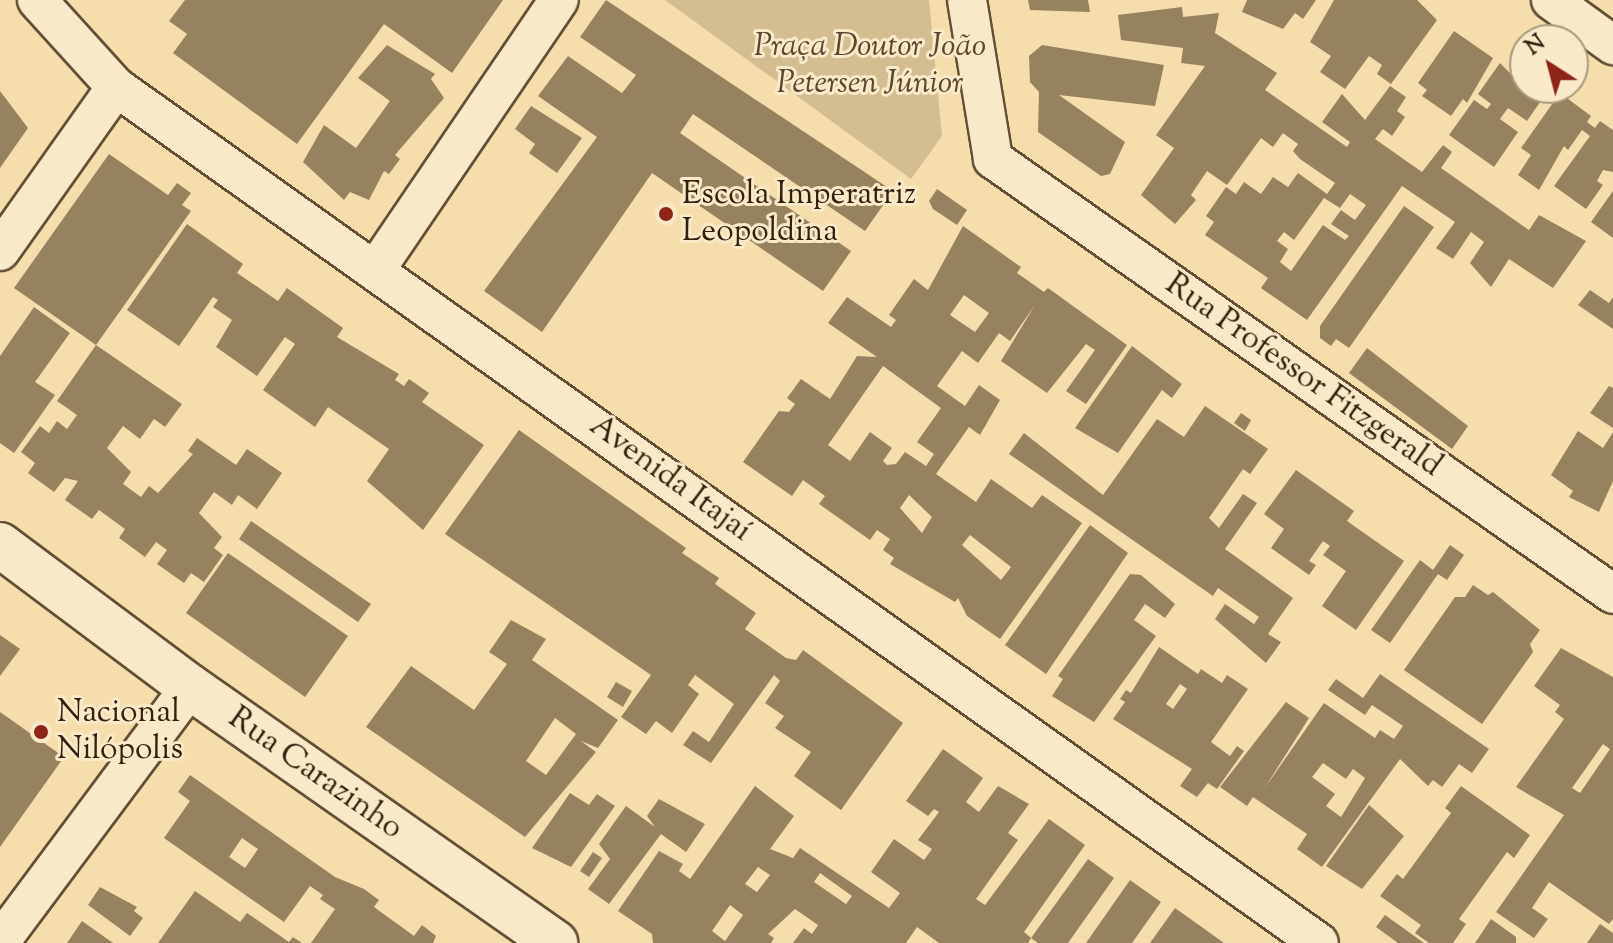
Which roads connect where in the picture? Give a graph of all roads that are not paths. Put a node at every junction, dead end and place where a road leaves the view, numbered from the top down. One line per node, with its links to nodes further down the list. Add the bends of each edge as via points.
1 (37, 0): 6 (street, Avenida Itajaí)
2 (559, 0): 8 (street)
3 (967, 0): 10 (street, Rua Professor Fitzgerald, via 993,159)
4 (1551, 0): 5 (street)
5 (1613, 45)
6 (116, 87): 7 (street); 8 (street, Avenida Itajaí)
7 (0, 251)
8 (376, 269): 14 (street, Avenida Itajaí)
9 (0, 545): 11 (street, Rua Carazinho)
10 (1613, 594)
11 (190, 687): 12 (street); 13 (street, Rua Carazinho)
12 (0, 942)
13 (555, 943)
14 (1319, 943)

